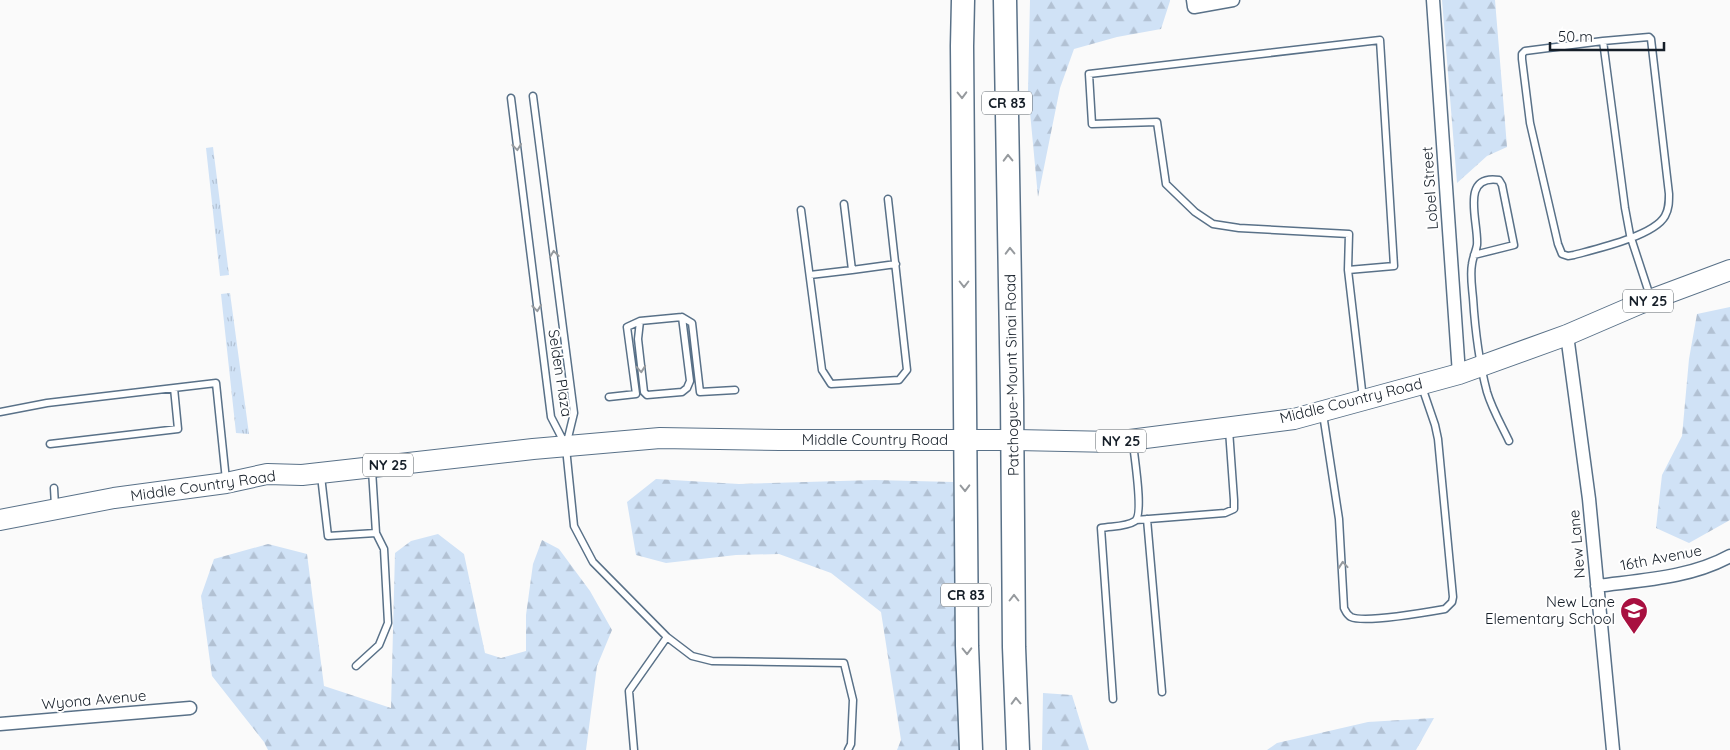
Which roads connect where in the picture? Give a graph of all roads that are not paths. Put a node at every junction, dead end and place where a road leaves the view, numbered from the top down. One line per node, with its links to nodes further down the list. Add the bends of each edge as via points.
1 (963, 0): 34 (highway, CR 83, one-way to 34)
2 (1005, 0): 35 (highway, Patchogue-Mount Sinai Road / CR 83, one-way to 2)
3 (1193, 0): 4 (street, via 1194,6)
4 (1233, 0)
5 (1433, 0): 24 (street, Lobel Street)
6 (1603, 41): 12 (lane); 12 (lane, via 1649,37 1652,44 1669,208 1658,224); 12 (lane, via 1524,51 1522,59 1530,123 1562,254 1574,255)
7 (533, 96): 38 (lane, Selden Plaza, one-way to 7, via 574,413)
8 (511, 98): 38 (lane, Selden Plaza, one-way to 38, via 551,417)
9 (888, 199): 14 (lane)
10 (844, 204): 15 (lane)
11 (801, 210): 18 (lane)
12 (1631, 238): 19 (lane)
13 (1474, 255): 13 (lane, via 1477,246 1474,194 1482,182 1499,180 1514,246); 23 (lane, via 1474,317)
14 (896, 264): 15 (lane); 18 (lane, via 907,370 899,380 831,384 822,370)
15 (852, 270): 18 (lane)
16 (1348, 270): 16 (lane, via 1349,234 1239,228 1213,224 1195,212 1166,184 1157,122 1092,124 1089,74 1380,40 1394,266); 29 (lane)
17 (1730, 270): 19 (main road, Middle Country Road / NY 25)
18 (810, 276)
19 (1652, 299): 22 (main road, Middle Country Road / NY 25)
20 (682, 317): 21 (lane); 21 (lane, one-way to 20, via 638,339 644,392 647,395 682,392 690,381); 27 (lane, via 692,323 700,392)
21 (640, 321): 28 (lane, via 627,328 636,394)
22 (1567, 335): 23 (main road, Middle Country Road / NY 25); 49 (street, New Lane)
23 (1482, 366): 24 (main road, Middle Country Road / NY 25); 36 (lane, via 1488,394)
24 (1459, 374): 25 (main road, Middle Country Road / NY 25)
25 (1421, 384): 29 (main road, Middle Country Road / NY 25); 30 (lane, one-way to 30, via 1438,439 1453,597 1445,609 1376,618 1351,618 1346,614 1339,519)
26 (174, 388): 31 (lane); 37 (lane, via 178,428); 41 (lane, via 216,383)
27 (735, 390)
28 (609, 397)
29 (1363, 400): 30 (main road, Middle Country Road / NY 25)
30 (1322, 411): 32 (main road, Middle Country Road / NY 25, via 1294,419)
31 (0, 412)
32 (1228, 427): 33 (main road, Middle Country Road / NY 25); 44 (lane, via 1234,509 1225,513)
33 (1133, 439): 35 (main road, Middle Country Road / NY 25, via 1114,442); 46 (lane, via 1140,505)
34 (964, 440): 35 (main road, Middle Country Road / NY 25); 38 (main road, Middle Country Road / NY 25, via 660,438); 58 (highway, CR 83, one-way to 58)
35 (1013, 440): 59 (highway, Patchogue-Mount Sinai Road / CR 83, one-way to 35)
36 (1509, 442)
37 (50, 444)
38 (566, 446): 39 (main road, Middle Country Road / NY 25); 50 (lane, via 574,526 593,562)
39 (372, 467): 40 (main road, Middle Country Road / NY 25); 47 (lane)
40 (320, 473): 41 (main road, Middle Country Road / NY 25, via 267,474); 47 (lane, via 328,536)
41 (226, 483): 43 (main road, Middle Country Road / NY 25)
42 (54, 488): 43 (lane)
43 (56, 509): 45 (main road, Middle Country Road / NY 25)
44 (1147, 519): 46 (lane); 52 (lane)
45 (0, 520)
46 (1136, 520): 53 (lane, via 1101,528)
47 (376, 533): 51 (lane, via 384,549 388,623 379,645)
48 (1730, 556): 49 (street, 16th Avenue, via 1714,565 1668,577)
49 (1597, 586): 60 (street, New Lane)
50 (667, 637): 56 (lane, via 629,691); 57 (lane, via 692,656 712,661 844,663 853,700)
51 (356, 666)
52 (1162, 692)
53 (1113, 700)
54 (190, 708): 55 (street, Wyona Avenue)
55 (0, 724)
56 (634, 750)
57 (848, 750)
58 (971, 750)
59 (1018, 750)
60 (1613, 750)

